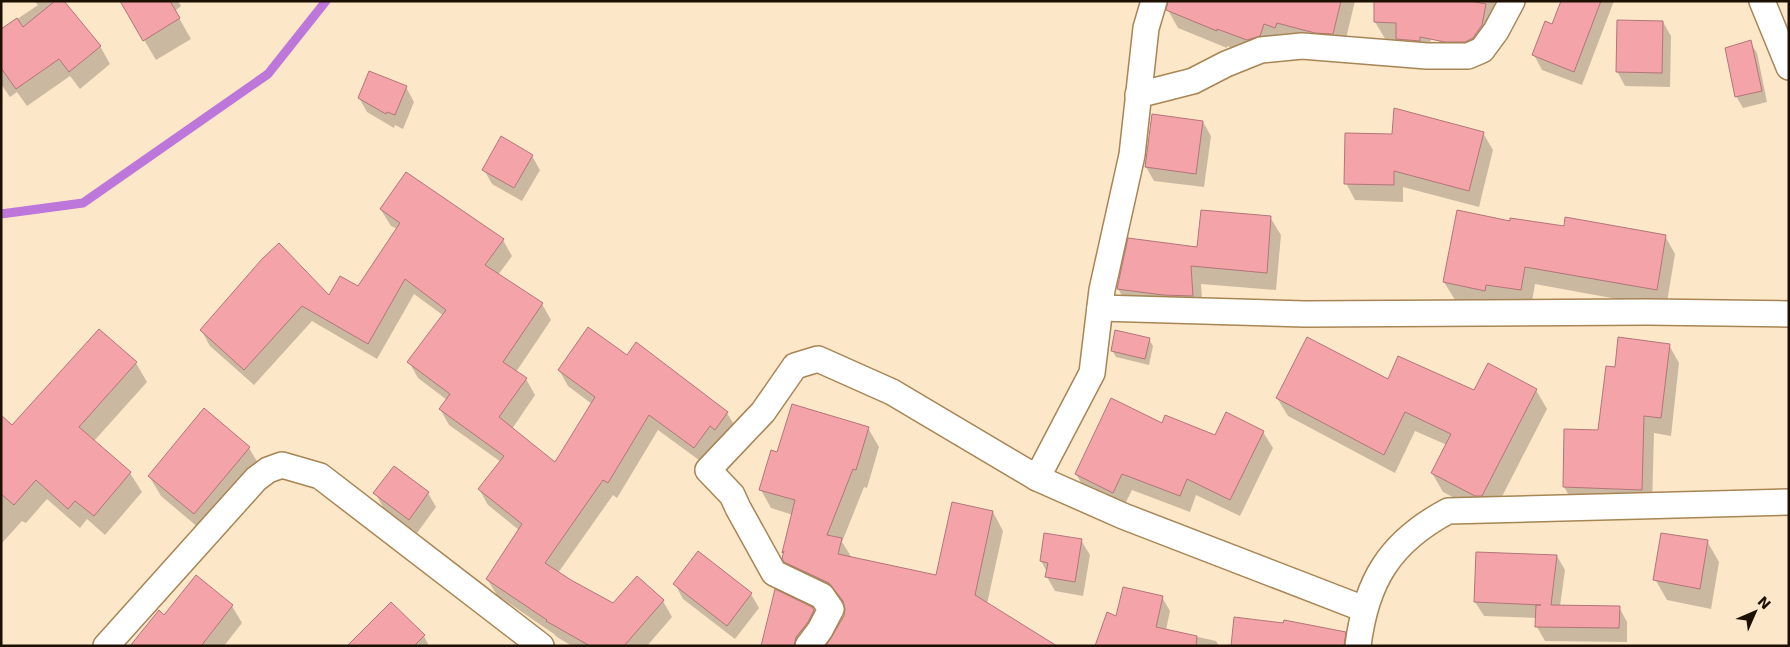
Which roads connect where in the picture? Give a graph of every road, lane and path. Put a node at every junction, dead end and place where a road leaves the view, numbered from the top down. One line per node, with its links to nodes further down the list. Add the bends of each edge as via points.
1 (1154, 1): 5 (street, via 1146,28)
2 (1512, 1): 5 (street, via 1482,50 1468,56 1302,46 1261,50 1193,81)
3 (1762, 1): 4 (street)
4 (1789, 67)
5 (1138, 95): 6 (street, via 1132,154)
6 (1100, 308): 7 (street, via 1305,314); 8 (street, via 1092,373)
7 (1789, 314)
8 (1037, 478): 10 (street, via 1123,516); 13 (street, via 892,392 818,358 795,366 762,412 708,470 732,495 774,572 822,596 831,609)
9 (1789, 502): 10 (street, via 1448,511 1404,540 1374,583)
10 (1364, 609): 14 (street)
11 (106, 646): 12 (street, via 256,479 282,465 320,476)
12 (541, 646)
13 (808, 646)
14 (1358, 646)

